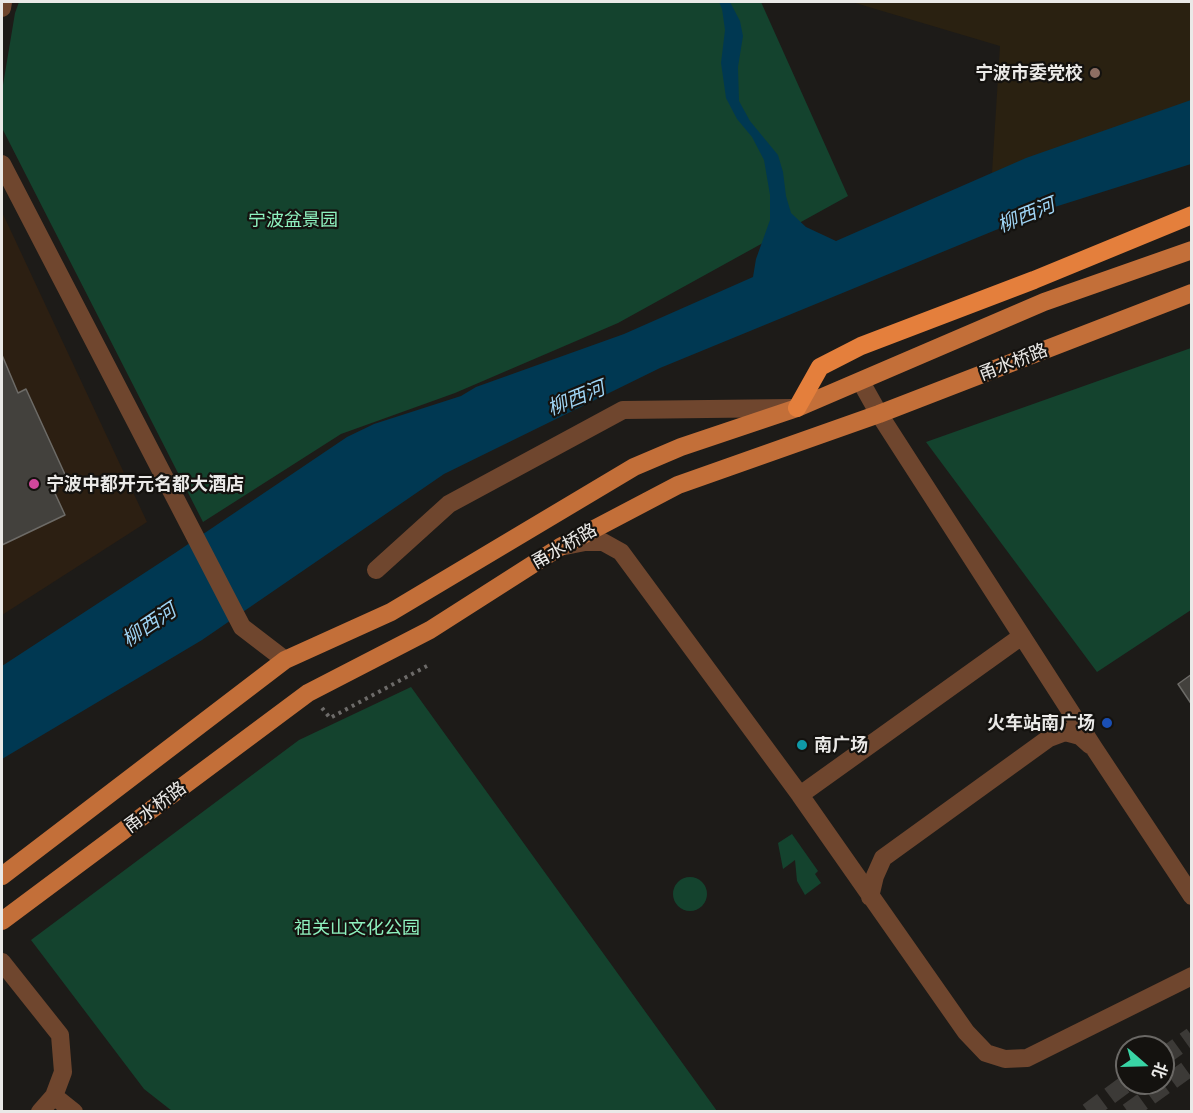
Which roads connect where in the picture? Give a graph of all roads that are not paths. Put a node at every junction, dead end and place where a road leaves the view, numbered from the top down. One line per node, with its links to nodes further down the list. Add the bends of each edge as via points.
1 (3, 2): 2 (street)
2 (2, 8)
3 (2, 164): 13 (street, via 242,627)
4 (1191, 215): 8 (highway, via 861,346 820,367)
5 (1191, 250): 7 (main road, 甬水桥路, via 1044,302)
6 (1191, 293): 9 (main road, 甬水桥路)
7 (861, 382): 8 (main road, 甬水桥路); 9 (street)
8 (797, 408): 11 (street, via 623,410 449,504); 13 (main road, 甬水桥路, via 634,467 391,612)
9 (879, 414): 10 (main road, 甬水桥路, via 678,485); 12 (street)
10 (560, 547): 15 (street, via 603,542 621,552); 19 (main road, 甬水桥路, via 430,630 308,693)
11 (376, 570)
12 (1022, 636): 14 (street); 15 (street)
13 (285, 660): 16 (main road, 甬水桥路)
14 (1094, 748): 17 (street); 18 (street, via 1080,736 1065,732 1049,738 883,858)
15 (800, 795): 18 (street)
16 (2, 876)
17 (1191, 896)
18 (870, 897): 21 (street, via 966,1032 986,1053 1005,1059 1027,1058)
19 (2, 921)
20 (2, 962): 22 (street, via 60,1035 63,1072)
21 (1191, 976)
22 (54, 1096): 23 (street); 24 (street)
23 (40, 1112)
24 (74, 1112)

